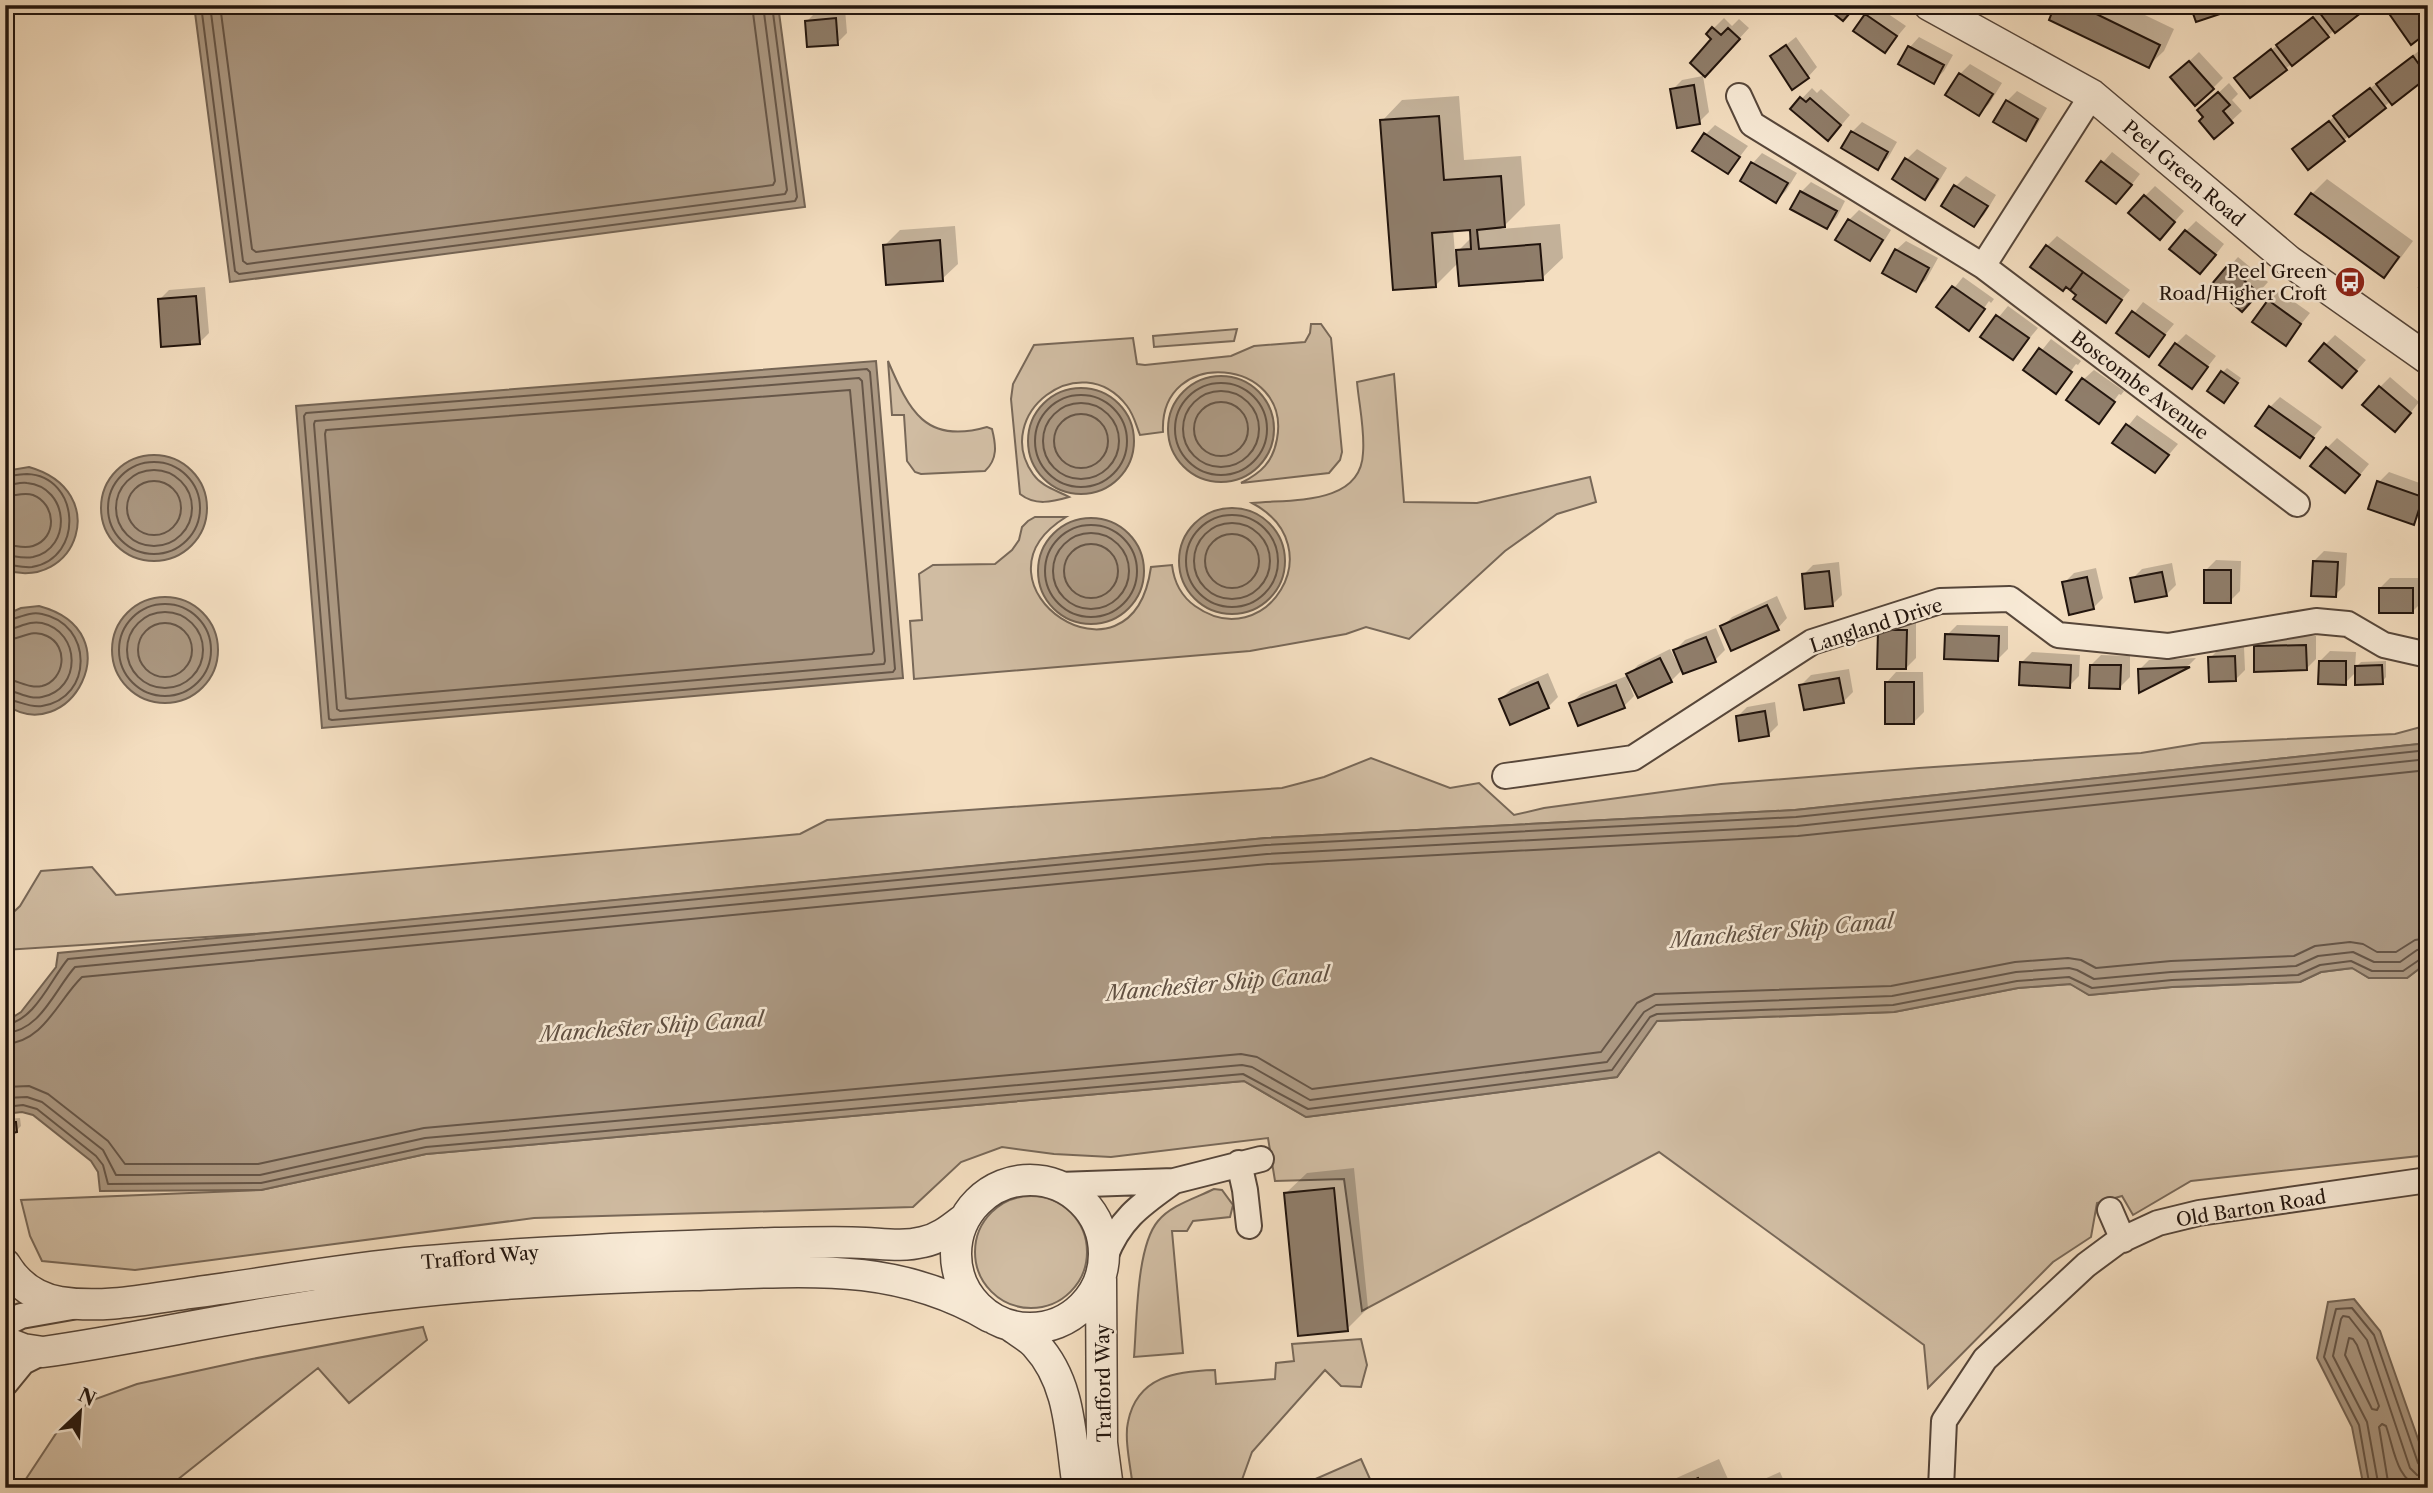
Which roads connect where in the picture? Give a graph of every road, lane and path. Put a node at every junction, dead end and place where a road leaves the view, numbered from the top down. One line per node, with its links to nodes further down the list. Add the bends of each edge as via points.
1 (1929, 5): 2 (street, Peel Green Road)
2 (2092, 95): 4 (street); 5 (street, Peel Green Road, via 2289,261)
3 (1740, 96): 4 (street, Boscombe Avenue, via 1752,124)
4 (1983, 266): 6 (street, Boscombe Avenue)
5 (2428, 359)
6 (2297, 504)
7 (2428, 655): 8 (street, Langland Drive, via 2384,645 2348,624 2316,621 2168,646 2058,635 2010,599 1940,601 1812,642 1633,758)
8 (1505, 776)
9 (2428, 1180): 15 (street, Old Barton Road, via 2276,1208 2189,1216 2158,1223)
10 (1174, 1181): 11 (street); 14 (street, via 1250,1161 1245,1190); 17 (street, via 1120,1226)
11 (1059, 1185): 13 (street, via 1038,1179 994,1188); 17 (street, via 1079,1197 1093,1214 1102,1234)
12 (2110, 1210): 15 (street)
13 (964, 1219): 18 (street, Trafford Way, via 942,1236 896,1246 796,1243 592,1248 387,1265); 19 (street, via 956,1262 962,1284 974,1302)
14 (1249, 1226)
15 (2123, 1240): 26 (street, Old Barton Road, via 2086,1265 1986,1359 1944,1421)
16 (5, 1264): 18 (street, Trafford Way, via 14,1278 35,1294)
17 (1103, 1268): 19 (street, via 1090,1298 1074,1314 1033,1328); 25 (street, Trafford Way, via 1102,1443)
18 (87, 1304): 20 (street, via 21,1316)
19 (1001, 1321): 22 (street, Trafford Way, via 925,1287 844,1272 628,1277 498,1283 299,1307); 24 (street, Trafford Way, via 1035,1343 1053,1367 1066,1404)
20 (5, 1324)
21 (5, 1342): 22 (street)
22 (43, 1352): 23 (street, via 23,1362)
23 (5, 1384)
24 (1077, 1488)
25 (1108, 1488)
26 (1941, 1488)

